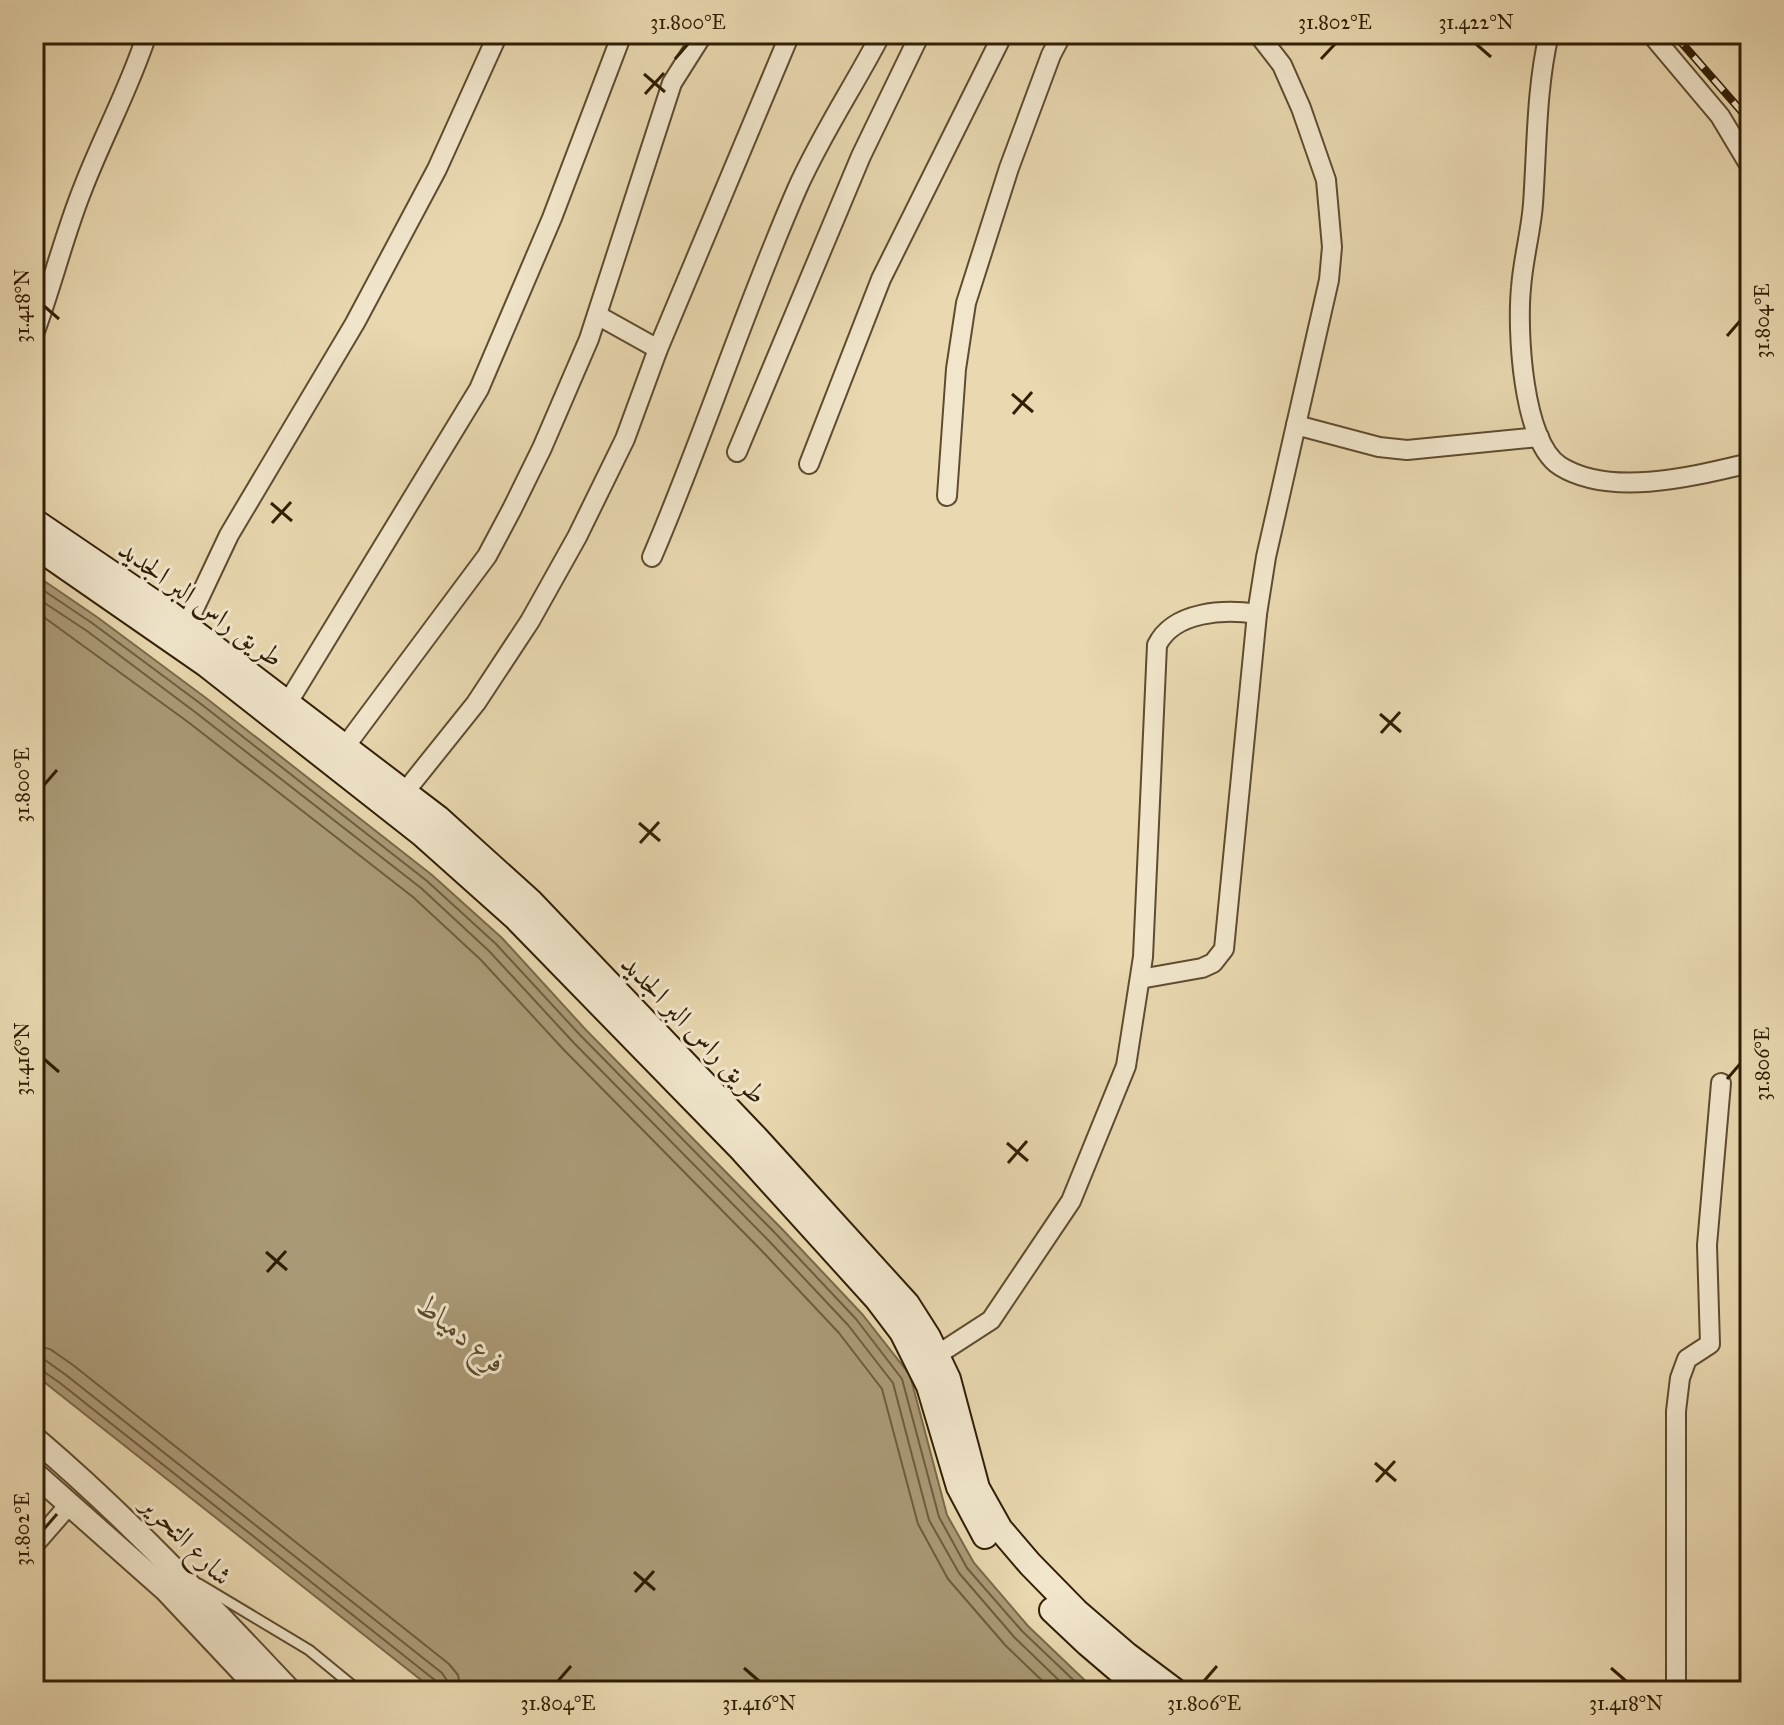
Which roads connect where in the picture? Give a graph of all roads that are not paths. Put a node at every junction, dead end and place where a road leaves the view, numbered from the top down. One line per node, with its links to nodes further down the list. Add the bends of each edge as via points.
1 (147, 34): 15 (street, via 82,189)
2 (498, 34): 27 (street, via 437,169 355,323 229,535)
3 (622, 34): 28 (street, via 479,389)
4 (703, 34): 14 (street, via 672,83)
5 (790, 34): 16 (street)
6 (881, 34): 25 (street, via 798,188)
7 (920, 34): 19 (street, via 861,156)
8 (1003, 34): 21 (street, via 881,279)
9 (1062, 34): 22 (street, via 1009,168 966,303)
10 (1258, 34): 17 (street, via 1282,65 1301,108 1331,211 1329,280)
11 (1549, 34): 18 (street, via 1519,315 1525,387)
12 (1651, 34): 13 (street, via 1720,116)
13 (1750, 166)
14 (597, 315): 16 (street); 29 (street, via 542,448 487,556)
15 (34, 334)
16 (658, 349): 30 (street, via 625,439 530,621 476,703)
17 (1296, 425): 18 (street, via 1407,450); 26 (street)
18 (1539, 437): 20 (street, via 1549,458 1599,482 1708,473)
19 (737, 452)
20 (1750, 463)
21 (809, 464)
22 (947, 496)
23 (34, 521): 27 (main road, طريق راس البر الجديد)
24 (34, 545): 33 (main road, طريق راس البر الجديد, via 207,665 433,843)
25 (652, 557)
26 (1257, 614): 31 (street, via 1224,949 1202,968); 31 (street, via 1236,610 1182,621 1164,632 1157,645)
27 (186, 626): 28 (main road, طريق راس البر الجديد)
28 (287, 704): 29 (main road, طريق راس البر الجديد)
29 (344, 748): 30 (main road, طريق راس البر الجديد)
30 (404, 793): 33 (main road, طريق راس البر الجديد, via 531,902)
31 (1140, 979): 34 (street, via 1126,1066 1071,1201 991,1320)
32 (1721, 1083): 45 (street, via 1707,1245 1710,1344 1687,1359 1676,1411)
33 (750, 1144): 34 (main road, طريق راس البر الجديد, via 894,1288); 43 (main road, طريق راس البر الجديد, via 902,1332 929,1386 959,1487 989,1542 1063,1621)
34 (937, 1355): 44 (main road, طريق راس البر الجديد, via 977,1488 1000,1529 1076,1611)
35 (34, 1438): 39 (street, شارع التحرير)
36 (34, 1473): 37 (street, شارع التحرير)
37 (69, 1505): 38 (street); 40 (street, شارع التحرير, via 166,1590)
38 (34, 1545)
39 (176, 1570): 41 (street, شارع التحرير); 42 (lane, via 309,1650)
40 (261, 1691)
41 (290, 1691)
42 (359, 1691)
43 (1143, 1691)
44 (1175, 1691)
45 (1676, 1691)

